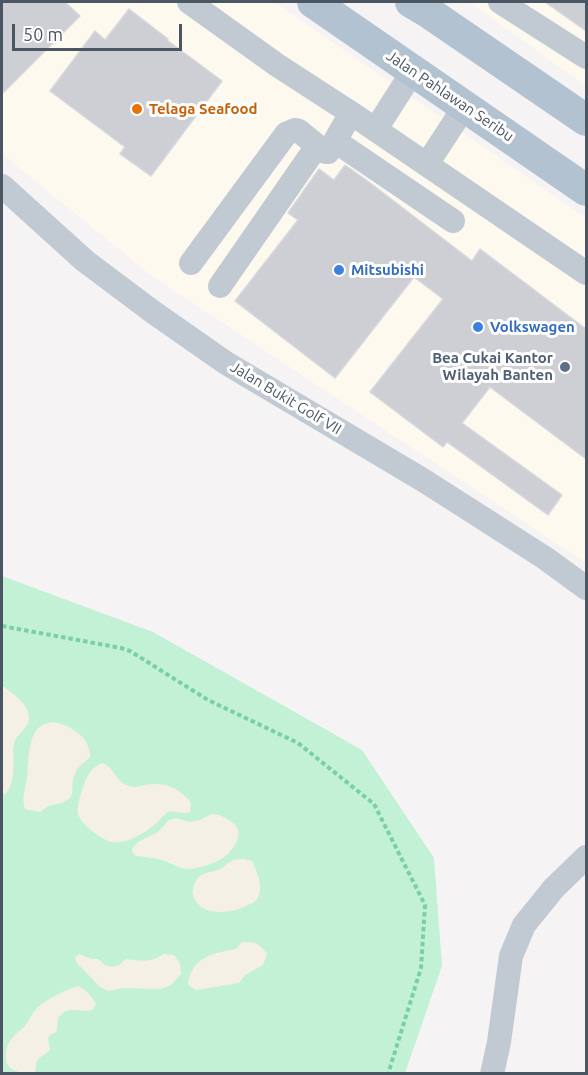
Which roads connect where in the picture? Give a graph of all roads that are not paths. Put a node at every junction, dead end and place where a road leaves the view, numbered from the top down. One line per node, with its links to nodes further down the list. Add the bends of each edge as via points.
1 (189, 2): 8 (street, via 277,66)
2 (313, 2): 6 (main road, Jalan Pahlawan Seribu)
3 (500, 2): 5 (street)
4 (426, 5): 9 (main road)
5 (585, 54)
6 (414, 71): 7 (main road, Jalan Pahlawan Seribu); 10 (street)
7 (465, 106): 12 (street); 14 (main road, Jalan Pahlawan Seribu)
8 (351, 113): 10 (street); 11 (street)
9 (586, 120)
10 (376, 129): 12 (street)
11 (327, 144): 15 (street); 16 (street, via 300,131 286,134); 18 (street)
12 (427, 164): 17 (street)
13 (2, 186): 19 (street, Jalan Bukit Golf VII, via 85,261 226,363 423,480)
14 (586, 190)
15 (453, 221)
16 (192, 263)
17 (586, 273)
18 (220, 286)
19 (586, 588)
20 (586, 857): 21 (street, via 524,925 511,956)
21 (492, 1074)

